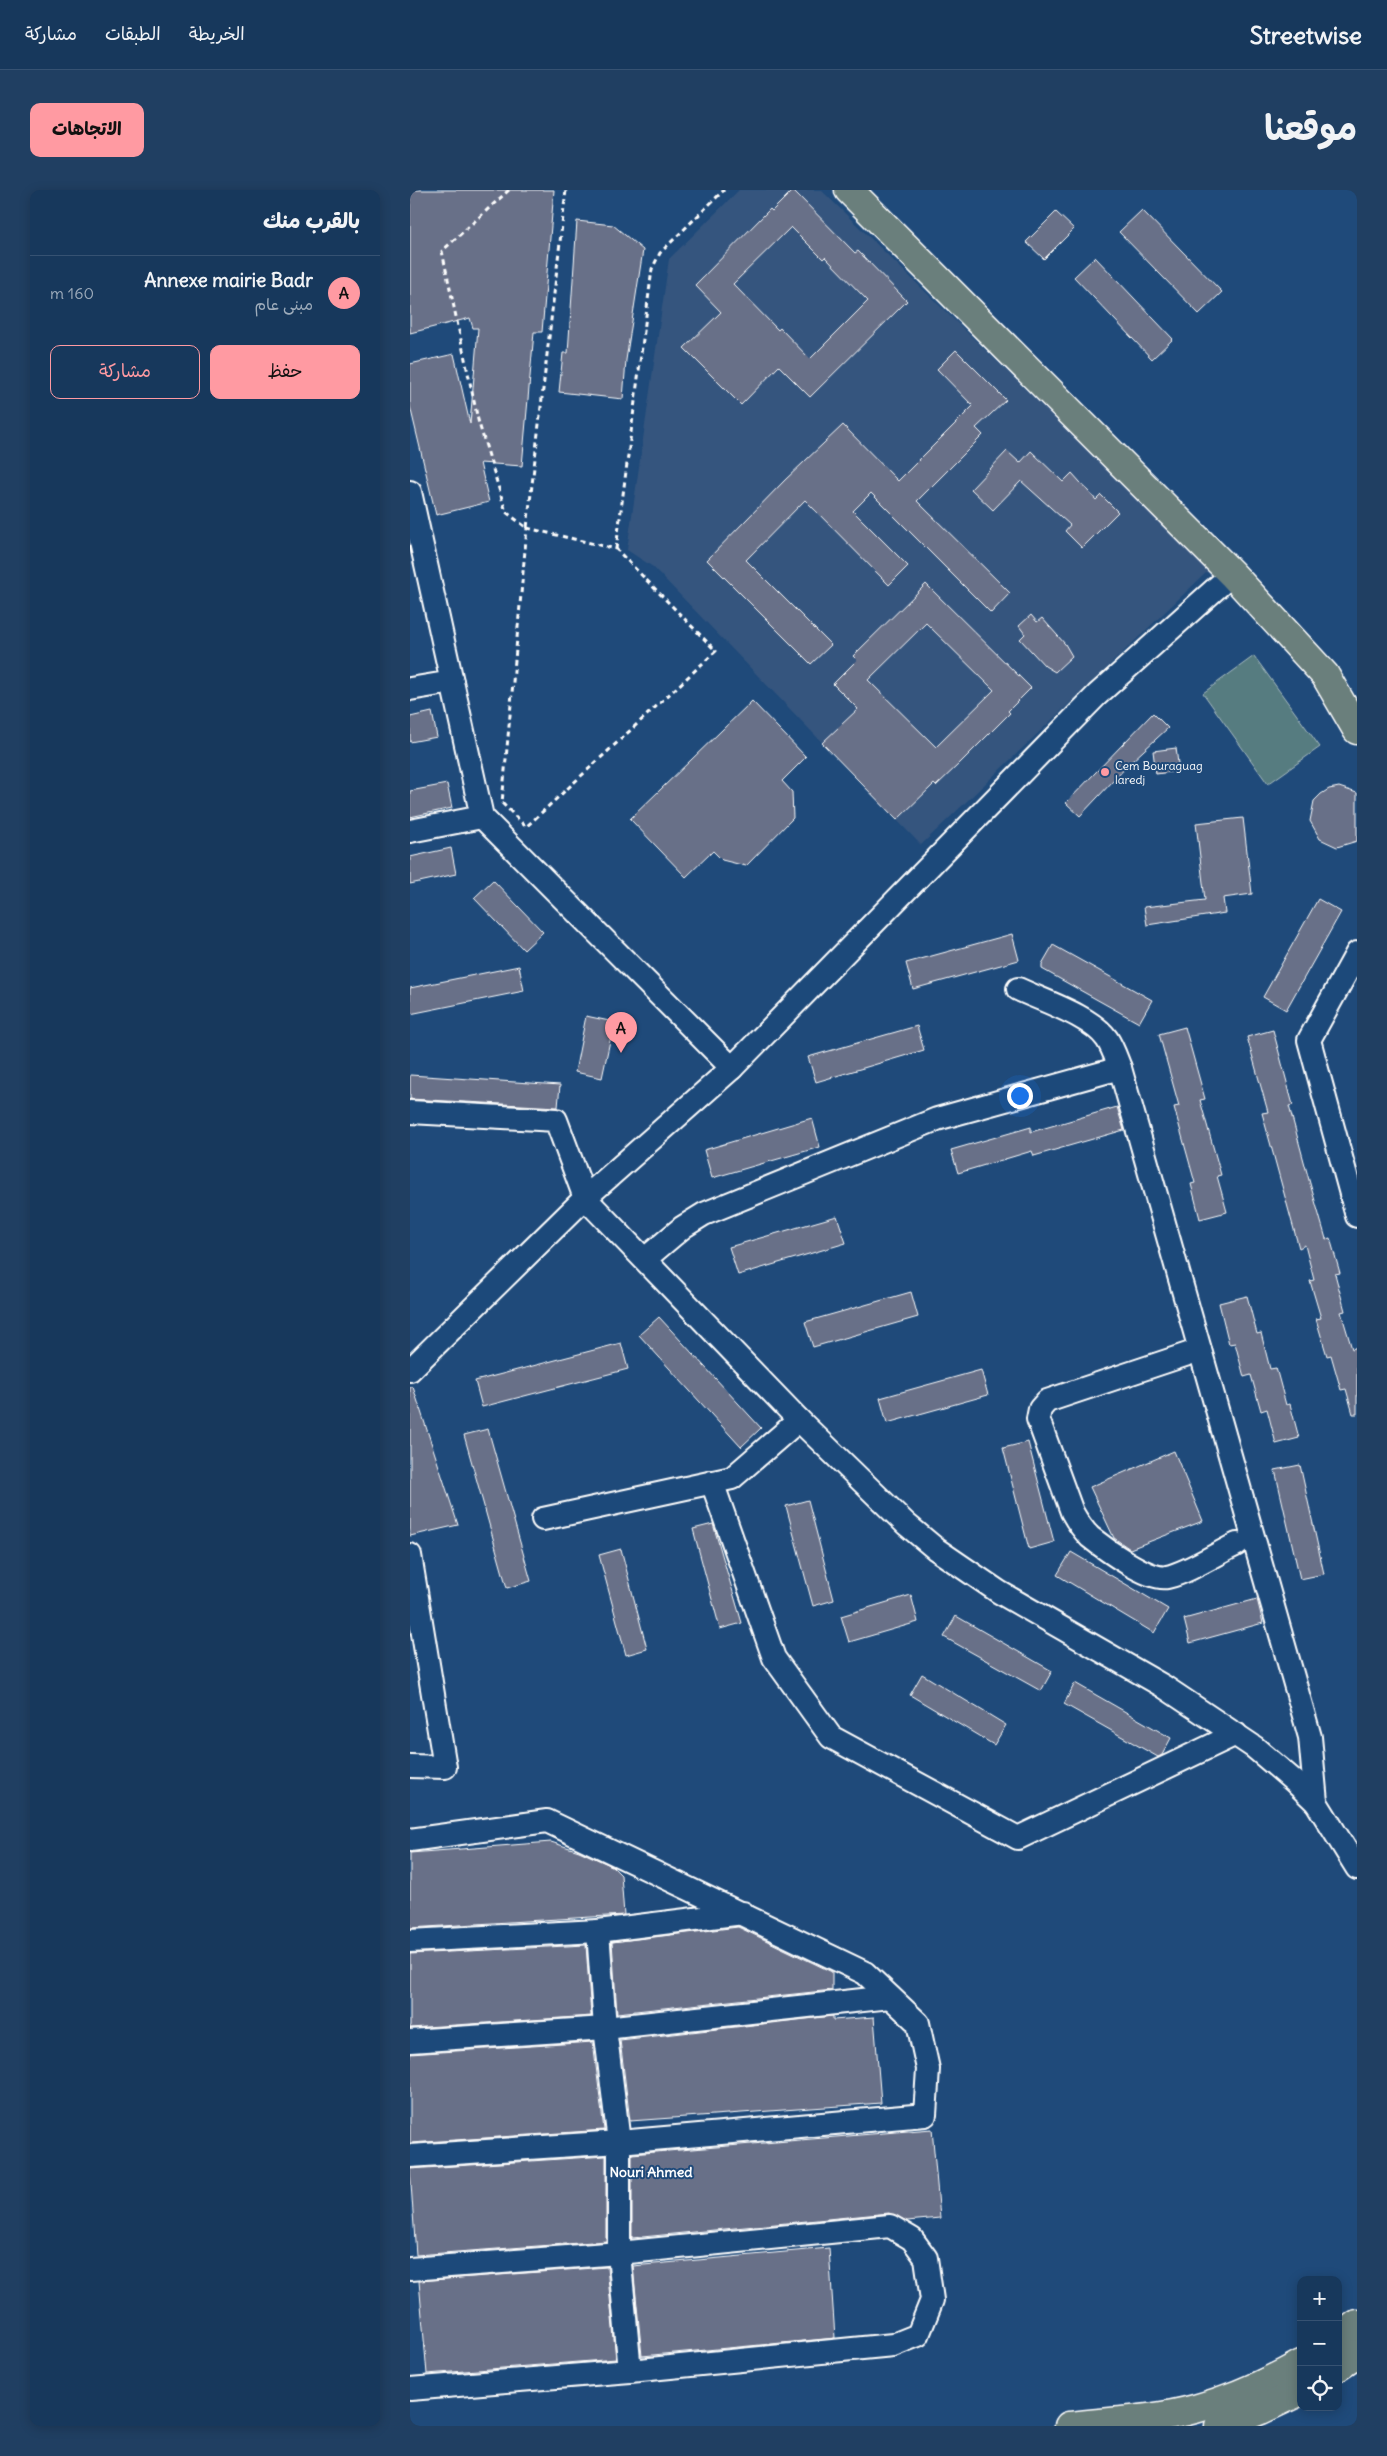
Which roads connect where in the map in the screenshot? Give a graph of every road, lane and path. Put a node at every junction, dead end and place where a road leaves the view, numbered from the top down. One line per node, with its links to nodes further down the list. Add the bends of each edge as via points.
1 (509, 190): 6 (path, via 442,251 478,420 506,512)
2 (566, 190): 6 (path)
3 (724, 190): 7 (path, via 660,253 652,269)
4 (849, 190): 8 (main road)
5 (410, 492): 9 (street)
6 (527, 528): 7 (path); 7 (path, via 502,803 526,827 716,651)
7 (616, 550)
8 (1232, 574): 11 (main road, via 1325,675); 16 (street, via 1097,695)
9 (452, 682): 10 (street); 12 (street)
10 (410, 689)
11 (1357, 730)
12 (482, 817): 13 (street); 16 (street)
13 (410, 831)
14 (1357, 953): 20 (street, via 1309,1040)
15 (1018, 989): 17 (street, via 1093,1026 1107,1039)
16 (732, 1068): 19 (street)
17 (1120, 1068): 21 (street, via 958,1112 898,1133 704,1214); 22 (street)
18 (410, 1112): 19 (street, via 556,1120)
19 (584, 1198): 21 (street); 23 (street)
20 (1357, 1216)
21 (644, 1259): 24 (street)
22 (1200, 1350): 27 (street, via 1047,1401 1040,1408 1038,1419 1077,1521 1090,1536 1149,1576 1162,1578 1174,1575); 31 (street, via 1310,1736)
23 (410, 1370)
24 (799, 1420): 25 (street, via 732,1478); 29 (street, via 906,1524 967,1571 1031,1612 1163,1686)
25 (712, 1482): 26 (street); 29 (street, via 774,1658 832,1737 1018,1838)
26 (543, 1518)
27 (1237, 1544)
28 (410, 1555): 30 (street, via 445,1766)
29 (1236, 1734): 31 (street, via 1272,1761)
30 (410, 1766)
31 (1316, 1802): 33 (street)
32 (410, 1840): 34 (street, via 547,1821)
33 (1357, 1868)
34 (743, 1913): 35 (street); 37 (street, via 865,1973)
35 (598, 1931): 36 (street); 38 (street)
36 (410, 1941)
37 (890, 1998): 38 (street); 40 (street, via 918,2023 928,2069 925,2115)
38 (605, 2028): 39 (street); 40 (street)
39 (410, 2041)
40 (619, 2142): 41 (street); 42 (street)
41 (410, 2156)
42 (619, 2253): 43 (street); 49 (street); 49 (street, via 890,2226 912,2239 926,2258 932,2300 918,2335 893,2344)
43 (410, 2269)
44 (1357, 2324): 45 (main road)
45 (1342, 2337)
46 (1357, 2354): 48 (main road)
47 (1297, 2366): 52 (main road, via 1262,2385 1193,2410)
48 (1339, 2366)
49 (630, 2371): 50 (street)
50 (410, 2389)
51 (1297, 2393): 53 (main road)
52 (1069, 2426)
53 (1219, 2426)

